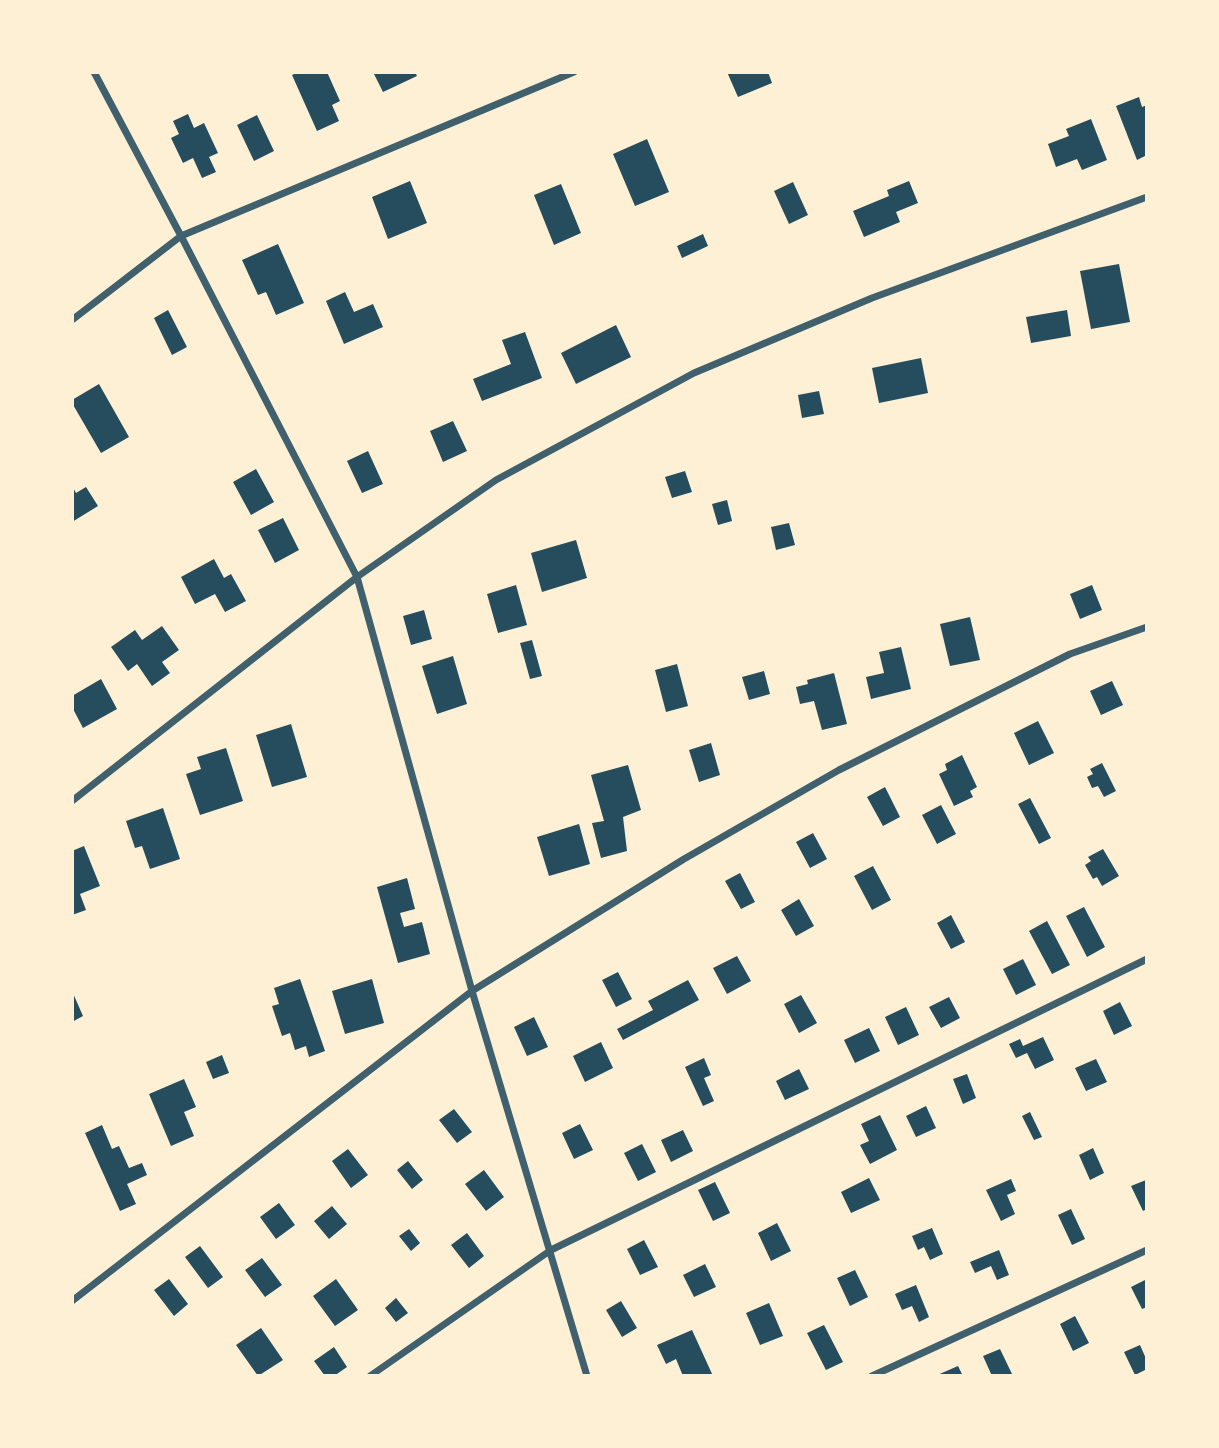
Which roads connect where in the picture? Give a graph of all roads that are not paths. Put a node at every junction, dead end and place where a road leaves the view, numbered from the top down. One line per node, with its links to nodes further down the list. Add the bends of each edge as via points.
1 (94, 72): 4 (street)
2 (574, 72): 4 (street)
3 (1147, 197): 6 (street, via 872,298 694,373 496,480)
4 (181, 236): 5 (street); 6 (street)
5 (72, 320)
6 (357, 576): 8 (street); 10 (street)
7 (1147, 627): 10 (street, via 1070,654 839,770 684,859)
8 (72, 801)
9 (1147, 959): 11 (street)
10 (472, 991): 11 (street); 13 (street)
11 (551, 1250): 14 (street); 15 (street)
12 (1147, 1250): 16 (street)
13 (72, 1301)
14 (370, 1376)
15 (587, 1376)
16 (872, 1376)

